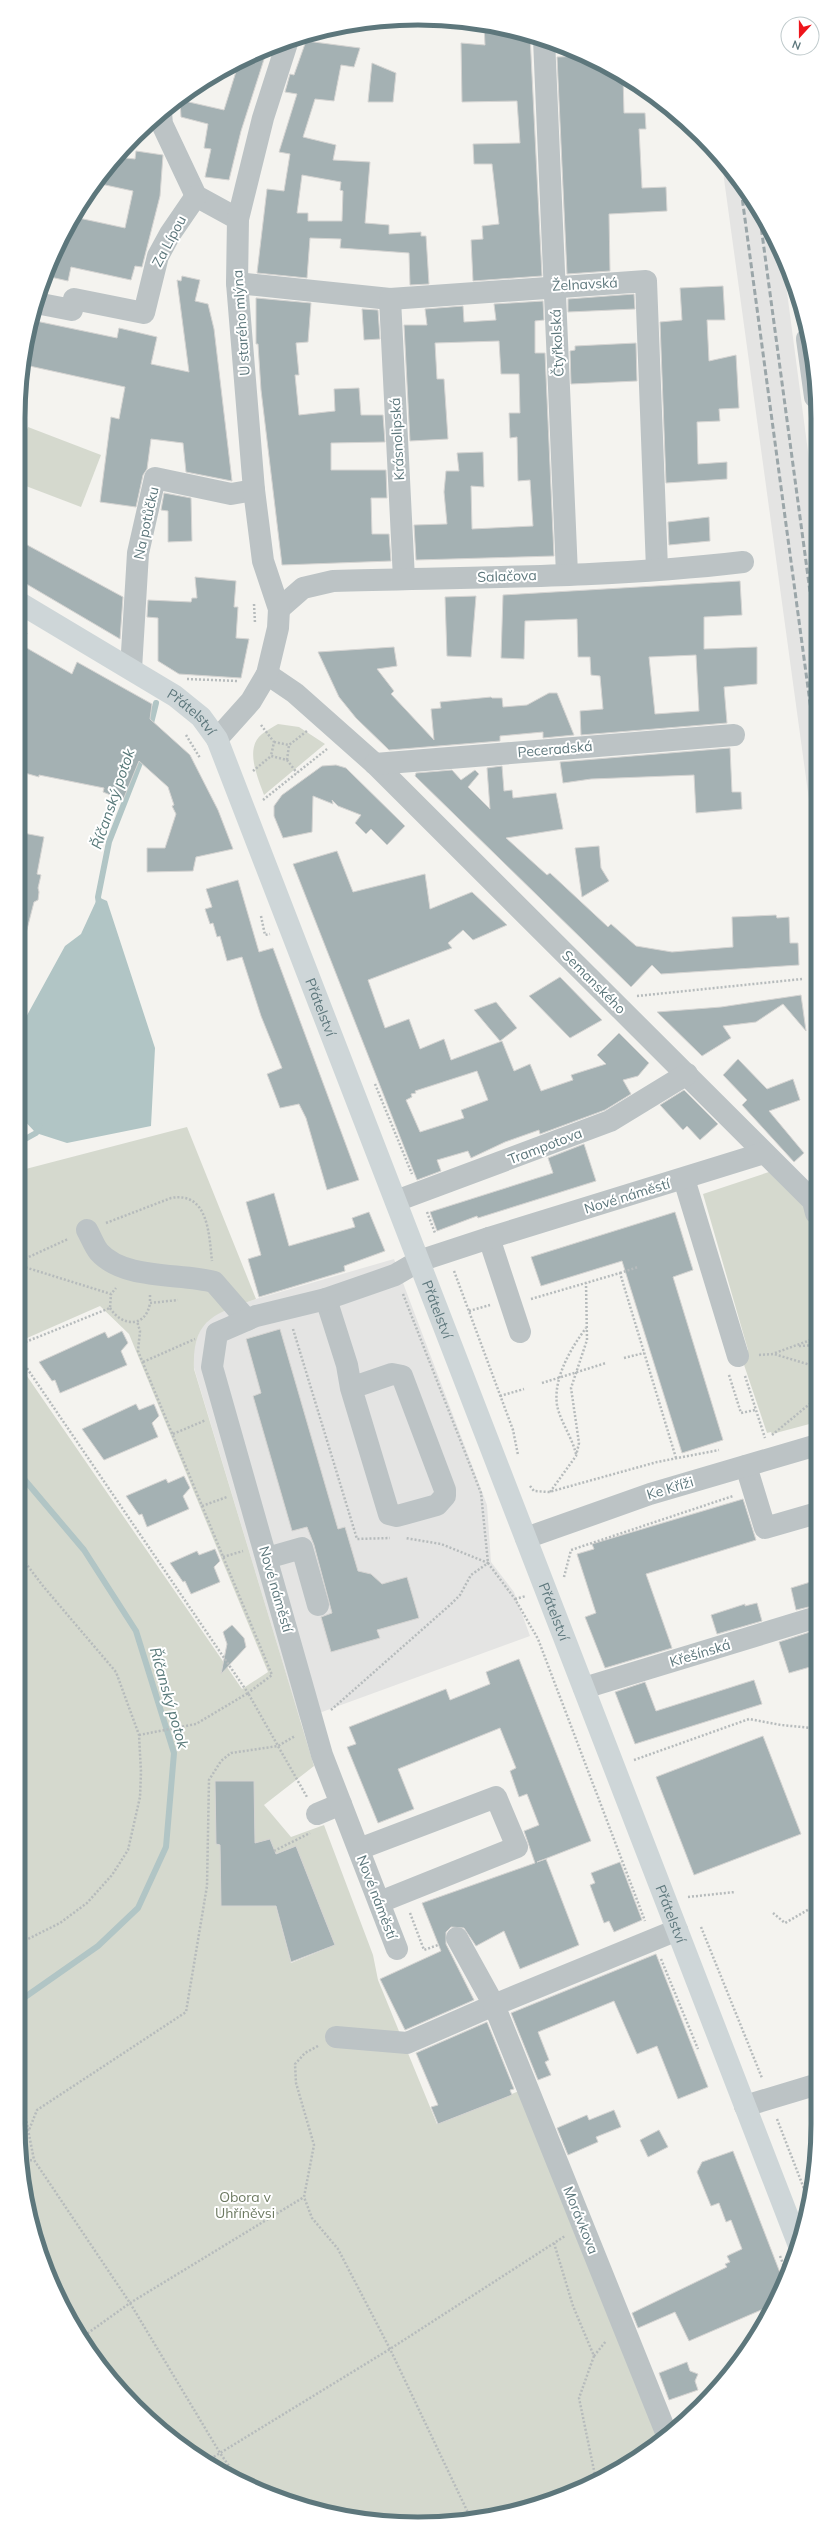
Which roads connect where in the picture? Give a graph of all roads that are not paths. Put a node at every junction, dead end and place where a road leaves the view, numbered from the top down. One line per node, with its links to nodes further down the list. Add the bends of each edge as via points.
1 (544, 46): 7 (street, Čtyřkolská)
2 (285, 49): 5 (street, U starého mlýna, via 263,118)
3 (162, 121): 4 (street)
4 (196, 196): 5 (street); 9 (street, Za Lípou, via 158,256 144,313 74,299 72,310)
5 (238, 219): 6 (street, U starého mlýna)
6 (237, 283): 8 (street, Želnavská); 10 (street, U starého mlýna)
7 (555, 286): 8 (street, Želnavská); 12 (street, Želnavská, via 646,281); 13 (street, Čtyřkolská)
8 (390, 299): 14 (street, Krásnolipská)
9 (42, 304)
10 (254, 490): 16 (street, U starého mlýna, via 263,561); 17 (street, Na potůčku, via 231,494 155,478 138,554)
11 (743, 562): 12 (street, Salačova)
12 (658, 569): 13 (street, Salačova)
13 (567, 574): 14 (street, Salačova)
14 (404, 579): 16 (street, Salačova, via 317,583 293,595)
15 (25, 606): 17 (main road, Přátelství)
16 (279, 609): 18 (street, via 278,628)
17 (131, 669): 20 (main road, Přátelství, via 189,706)
18 (267, 674): 20 (street, via 251,701); 21 (street, Semanského, via 295,693)
19 (734, 735): 21 (street, Peceradská)
20 (217, 739): 25 (main road, Přátelství)
21 (375, 764): 22 (street, Semanského)
22 (687, 1074): 23 (street, Semanského); 25 (street, Trampotova, via 610,1121)
23 (764, 1153): 24 (street, Nové náměstí); 26 (street, Semanského)
24 (684, 1179): 28 (street, Nové náměstí); 33 (street)
25 (396, 1201): 29 (main road, Přátelství)
26 (811, 1203)
27 (87, 1230): 31 (street, via 105,1258 122,1266 141,1272 202,1278 215,1283)
28 (489, 1238): 29 (street, Nové náměstí); 32 (street)
29 (419, 1261): 30 (street, Nové náměstí, via 395,1275); 38 (main road, Přátelství)
30 (326, 1299): 31 (street, Nové náměstí); 34 (street, via 347,1365)
31 (247, 1320): 39 (street, Nové náměstí, via 217,1333 212,1367)
32 (520, 1332)
33 (738, 1356)
34 (351, 1388): 34 (street, via 389,1514 397,1516 437,1505 442,1501 444,1490 402,1376 392,1374)
35 (811, 1447): 36 (street, Ke Kříži)
36 (746, 1466): 37 (street, via 765,1528); 38 (street, Ke Kříži, via 650,1494)
37 (811, 1515)
38 (526, 1538): 42 (main road, Přátelství)
39 (259, 1553): 40 (street, via 302,1548); 43 (street, Nové náměstí)
40 (318, 1605)
41 (811, 1619): 42 (street, Křešínská)
42 (584, 1688): 47 (main road, Přátelství)
43 (341, 1804): 44 (street); 45 (street, Nové náměstí)
44 (315, 1823)
45 (359, 1849): 46 (street, Nové náměstí); 46 (street, via 496,1797 517,1847)
46 (380, 1902): 49 (street, Nové náměstí)
47 (677, 1930): 50 (street); 53 (main road, Přátelství)
48 (457, 1938): 50 (street, Morávkova)
49 (397, 1949)
50 (494, 2005): 51 (street, via 407,2043); 55 (street, Morávkova)
51 (336, 2037)
52 (811, 2086): 53 (street)
53 (745, 2106): 54 (main road, Přátelství)
54 (795, 2235)
55 (665, 2429)

